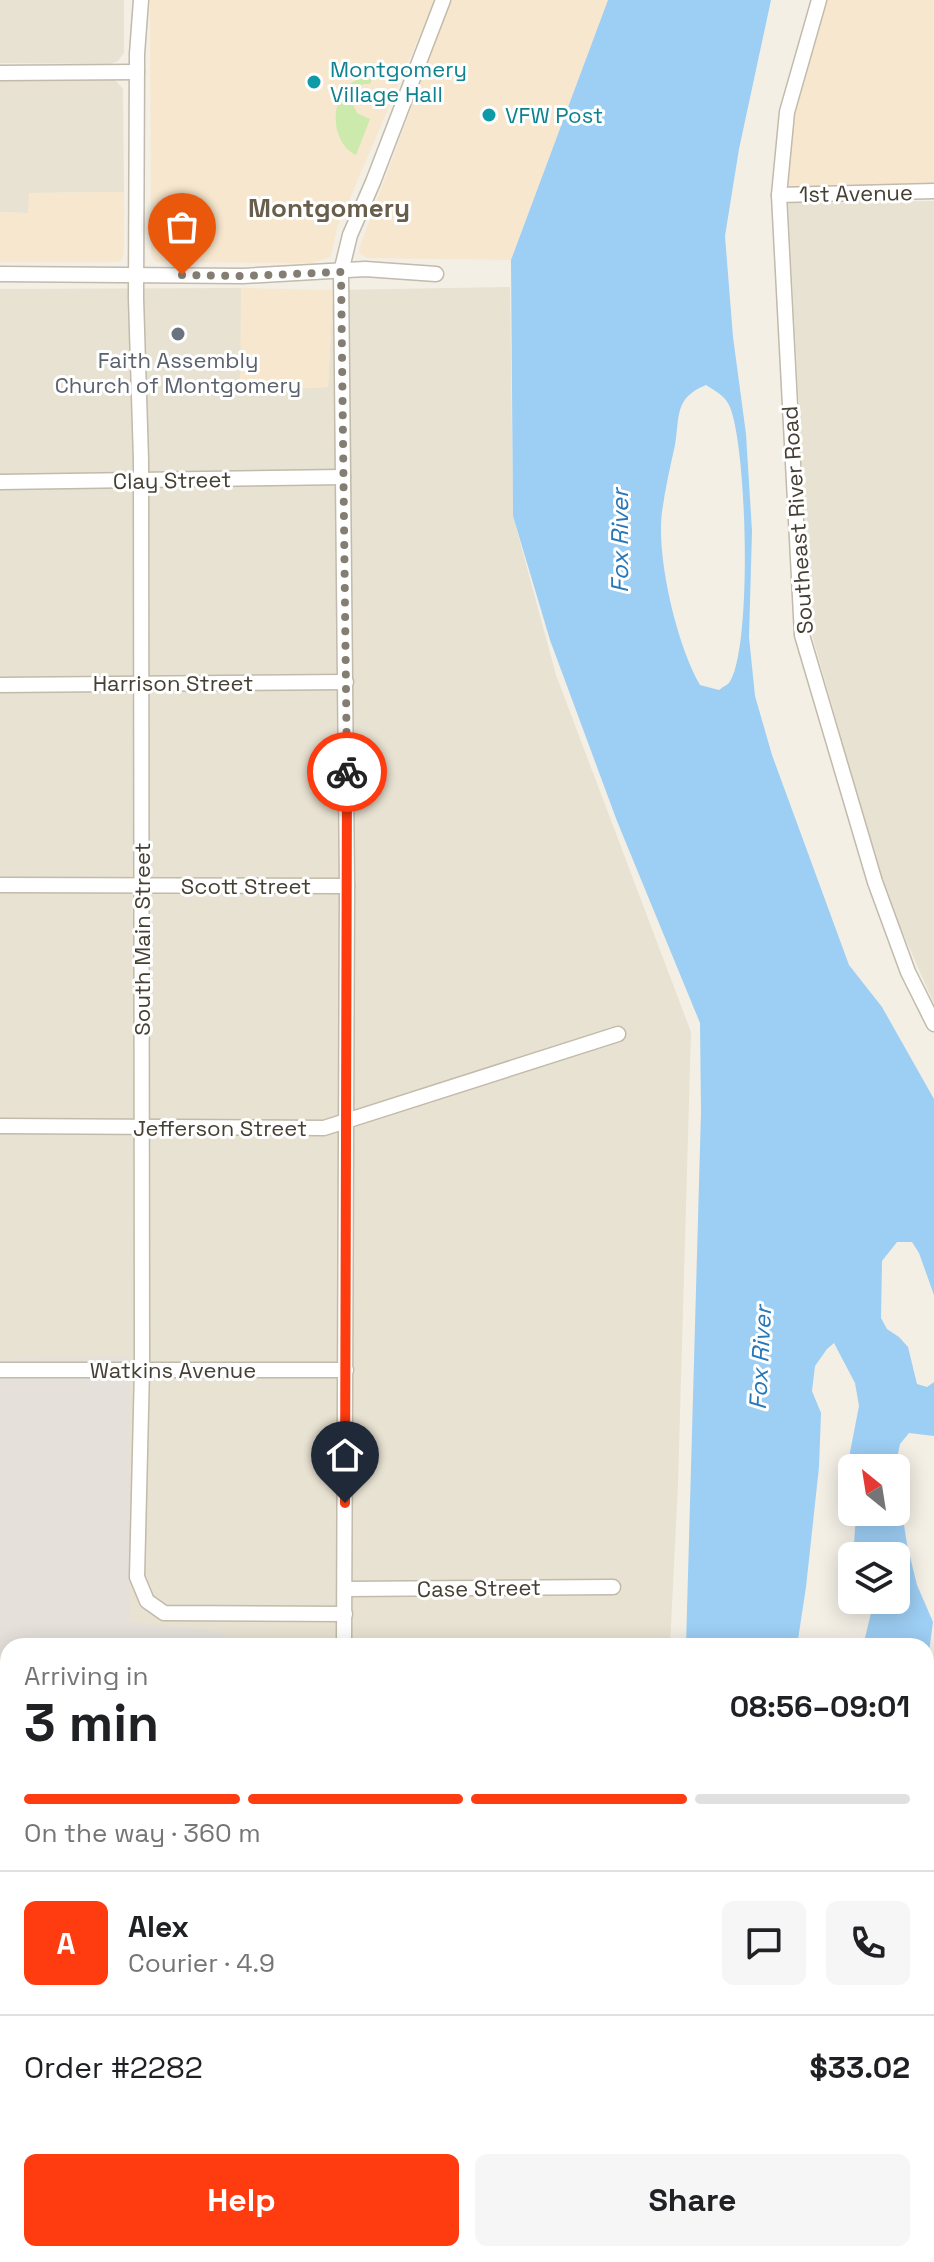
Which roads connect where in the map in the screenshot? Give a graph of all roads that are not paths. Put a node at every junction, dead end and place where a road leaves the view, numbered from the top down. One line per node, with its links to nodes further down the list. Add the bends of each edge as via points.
1 (141, 0): 4 (street, South Main Street)
2 (443, 0): 8 (street, via 350,235)
3 (819, 0): 7 (street, Southeast River Road, via 787,112)
4 (137, 72): 5 (street); 11 (street, South Main Street)
5 (0, 73)
6 (934, 191): 7 (street, 1st Avenue)
7 (779, 195): 21 (street, Southeast River Road, via 802,635 875,882 908,972)
8 (341, 272): 10 (street); 11 (street); 12 (street)
9 (0, 274): 11 (street)
10 (436, 274)
11 (137, 275): 13 (street, South Main Street)
12 (343, 477): 13 (street, Clay Street); 15 (street)
13 (141, 480): 14 (street, Clay Street); 16 (street, South Main Street)
14 (0, 482)
15 (346, 682): 16 (street, Harrison Street); 20 (street)
16 (142, 683): 17 (street, Harrison Street); 19 (street, South Main Street)
17 (0, 685)
18 (0, 885): 19 (street, Scott Street)
19 (142, 886): 20 (street, Scott Street); 25 (street, South Main Street)
20 (347, 886): 23 (street)
21 (934, 1024)
22 (618, 1034): 23 (street, Jefferson Street)
23 (346, 1123): 25 (street, Jefferson Street, via 324,1128); 28 (street)
24 (0, 1126): 25 (street, Jefferson Street)
25 (141, 1128): 26 (street, South Main Street)
26 (142, 1369): 27 (street, Watkins Avenue); 28 (street, Watkins Avenue); 31 (street, South Main Street, via 137,1577 147,1601 164,1613)
27 (0, 1370)
28 (346, 1370): 30 (street)
29 (613, 1587): 30 (street, Case Street)
30 (345, 1589): 31 (street)
31 (345, 1614): 32 (street)
32 (344, 1638)

